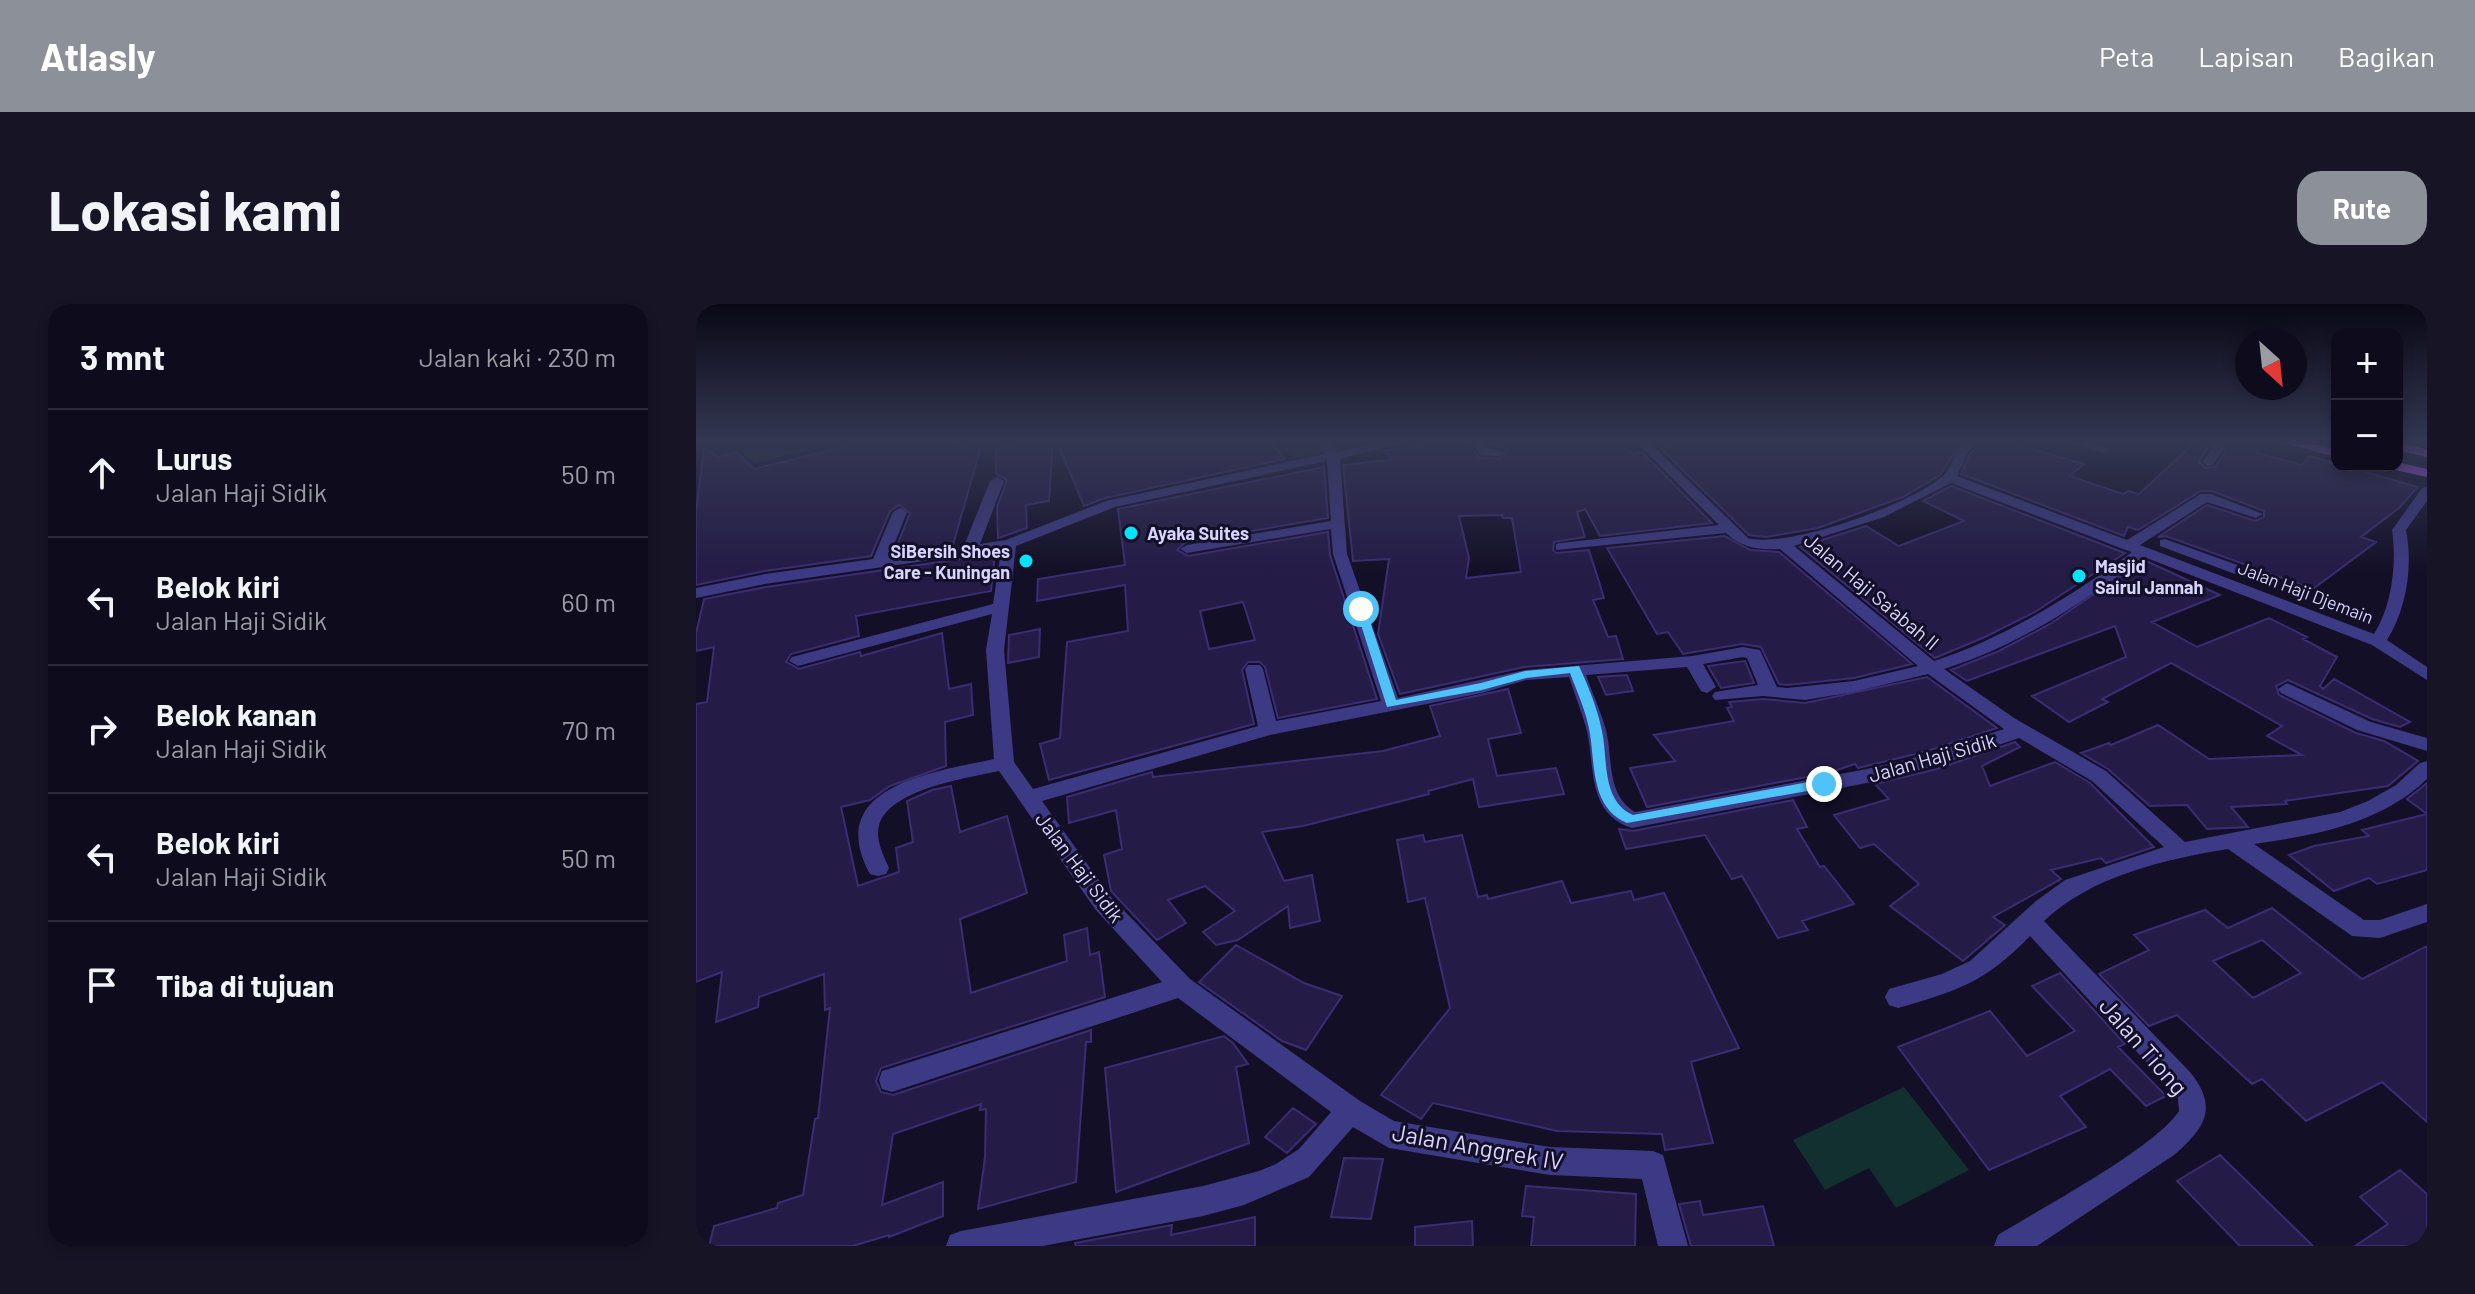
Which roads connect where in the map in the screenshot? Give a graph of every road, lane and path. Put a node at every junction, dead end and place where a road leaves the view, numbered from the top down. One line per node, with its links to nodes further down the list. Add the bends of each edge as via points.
1 (995, 486): 16 (street)
2 (1182, 486): 13 (street, via 1111,504)
3 (1336, 486): 10 (street)
4 (1687, 486): 11 (street)
5 (1933, 486): 14 (street, via 1855,523)
6 (1971, 486): 17 (street, Jalan Haji Djemain)
7 (2427, 491): 25 (street, via 2399,530 2403,553 2392,619)
8 (900, 512): 19 (street)
9 (2256, 514): 17 (street, via 2206,497)
10 (1337, 524): 18 (street); 34 (street, via 1340,554)
11 (1730, 528): 14 (street, via 1751,546); 15 (street)
12 (2165, 543): 20 (street)
13 (1009, 544): 16 (street); 24 (street)
14 (1784, 545): 30 (street, Jalan Haji Sa'abah II, via 1855,610)
15 (1561, 547)
16 (971, 548): 19 (street)
17 (2136, 548): 21 (street, Jalan Haji Djemain); 30 (street, via 2022,633)
18 (1187, 549)
19 (879, 562): 23 (street)
20 (2229, 567): 21 (street); 22 (street)
21 (2217, 579): 25 (street, Jalan Haji Djemain)
22 (2265, 580)
23 (696, 593)
24 (1000, 607): 26 (street); 38 (street, via 995,650)
25 (2378, 641): 31 (street)
26 (798, 661)
27 (1692, 661): 29 (street, Jalan Haji Sidik); 33 (street, via 1714,692); 33 (street, Jalan Haji Sidik, via 1749,652)
28 (1254, 669): 35 (street)
29 (1575, 669): 34 (street, Jalan Haji Sidik); 36 (street, Jalan Haji Sidik, via 1596,731 1599,772 1611,803 1632,820 1867,776)
30 (1932, 669): 33 (street, via 1801,694); 36 (street, Jalan Haji Sa'abah II)
31 (2427, 675)
32 (2287, 689): 37 (street, via 2364,726)
33 (1770, 691)
34 (1391, 704): 35 (street, Jalan Haji Sidik)
35 (1268, 729): 40 (street, Jalan Haji Sidik)
36 (2019, 731): 42 (street, Jalan Haji Sa'abah II, via 2099,776)
37 (2427, 745)
38 (1004, 763): 40 (street); 43 (street, via 904,789 877,807 867,837)
39 (2427, 768): 41 (street, via 2381,804 2309,827)
40 (1028, 798): 46 (street, Jalan Haji Sidik, via 1103,903)
41 (2233, 841): 42 (street); 44 (street, via 2360,929 2380,929)
42 (2181, 851): 45 (street, via 2068,889)
43 (878, 868)
44 (2427, 913)
45 (2029, 920): 47 (street, via 1988,961 1956,980); 52 (street, Jalan Tiong, via 2186,1086 2193,1102 2191,1121 2168,1144)
46 (1181, 986): 48 (street); 49 (street, Jalan Haji Sidik)
47 (1898, 997)
48 (892, 1080)
49 (1350, 1110): 50 (street, via 1307,1161 1238,1192); 51 (street, Jalan Anggrek IV, via 1389,1134 1488,1152 1550,1161 1653,1165)
50 (968, 1245)
51 (1673, 1246)
52 (2009, 1246)

